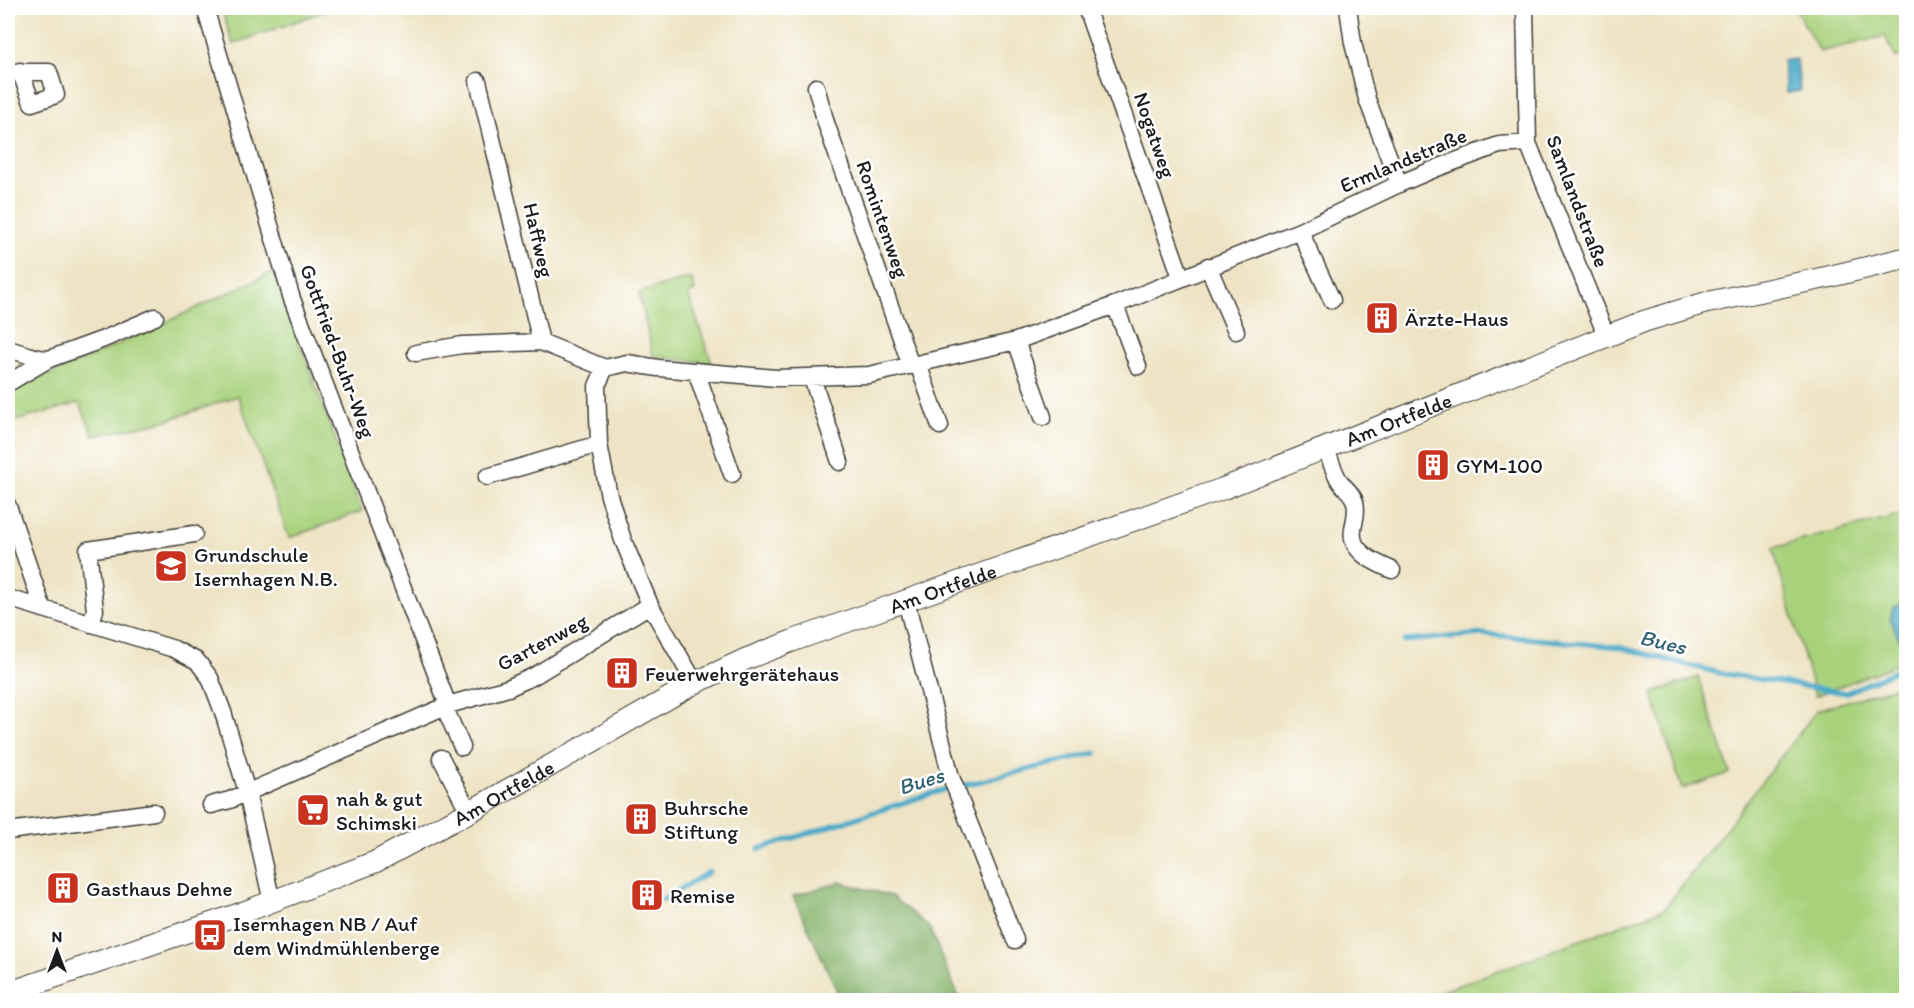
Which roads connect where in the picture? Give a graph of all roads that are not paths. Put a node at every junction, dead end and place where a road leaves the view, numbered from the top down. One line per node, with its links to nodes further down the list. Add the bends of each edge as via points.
1 (205, 8): 46 (street, Gottfried-Buhr-Weg, via 292,299)
2 (1086, 8): 13 (street, Nogatweg)
3 (1348, 8): 9 (street, via 1367,99)
4 (1526, 8): 8 (street, Samlandstraße)
5 (14, 71): 5 (street, via 49,72 56,94 32,103)
6 (478, 81): 20 (street, Haffweg)
7 (816, 87): 24 (street, Romintenweg)
8 (1528, 143): 9 (street, Ermlandstraße, via 1498,145); 18 (street, Samlandstraße)
9 (1399, 183): 10 (street, Ermlandstraße)
10 (1300, 231): 12 (street, Ermlandstraße); 14 (street)
11 (1906, 258): 18 (main road, Am Ortfelde, via 1705,303)
12 (1208, 266): 13 (street, Ermlandstraße); 17 (street)
13 (1181, 277): 15 (street, Ermlandstraße)
14 (1332, 300)
15 (1115, 305): 19 (street, Ermlandstraße); 25 (street)
16 (155, 317): 23 (street)
17 (1236, 331)
18 (1606, 335): 33 (main road, Am Ortfelde)
19 (1016, 341): 24 (street, Ermlandstraße); 30 (street)
20 (541, 342): 22 (street, via 462,345); 26 (street)
21 (8, 350): 23 (street)
22 (416, 353)
23 (49, 359): 29 (street)
24 (914, 365): 28 (street, Ermlandstraße, via 869,375); 31 (street)
25 (1138, 366)
26 (605, 368): 27 (street, Ermlandstraße, via 627,363); 32 (street, via 597,386)
27 (696, 371): 28 (street, Ermlandstraße); 35 (street)
28 (812, 378): 34 (street)
29 (8, 383)
30 (1043, 417)
31 (940, 426)
32 (599, 444): 36 (street); 42 (street, via 609,496)
33 (1326, 448): 39 (street, via 1337,476 1356,503 1356,546 1371,561); 41 (main road, Am Ortfelde, via 1195,499)
34 (840, 462)
35 (732, 474)
36 (486, 477)
37 (8, 506): 43 (street)
38 (194, 534): 44 (street, via 88,550 94,610)
39 (1392, 570)
40 (8, 598): 43 (street)
41 (906, 601): 45 (main road, Am Ortfelde, via 792,640); 55 (street, via 956,788)
42 (650, 605): 45 (street); 46 (street, Gartenweg, via 534,676 508,688)
43 (43, 609): 44 (street)
44 (91, 624): 49 (street, via 174,649 197,661 210,678 223,712)
45 (695, 683): 52 (main road, Am Ortfelde)
46 (446, 705): 47 (street, Gottfried-Buhr-Weg); 49 (street, Gartenweg)
47 (462, 747)
48 (441, 758): 52 (street)
49 (247, 792): 50 (street); 54 (street)
50 (211, 805)
51 (154, 812): 53 (street)
52 (469, 812): 54 (main road, Am Ortfelde, via 375,862)
53 (8, 831)
54 (272, 902): 56 (main road, Am Ortfelde)
55 (1015, 940)
56 (8, 993)

